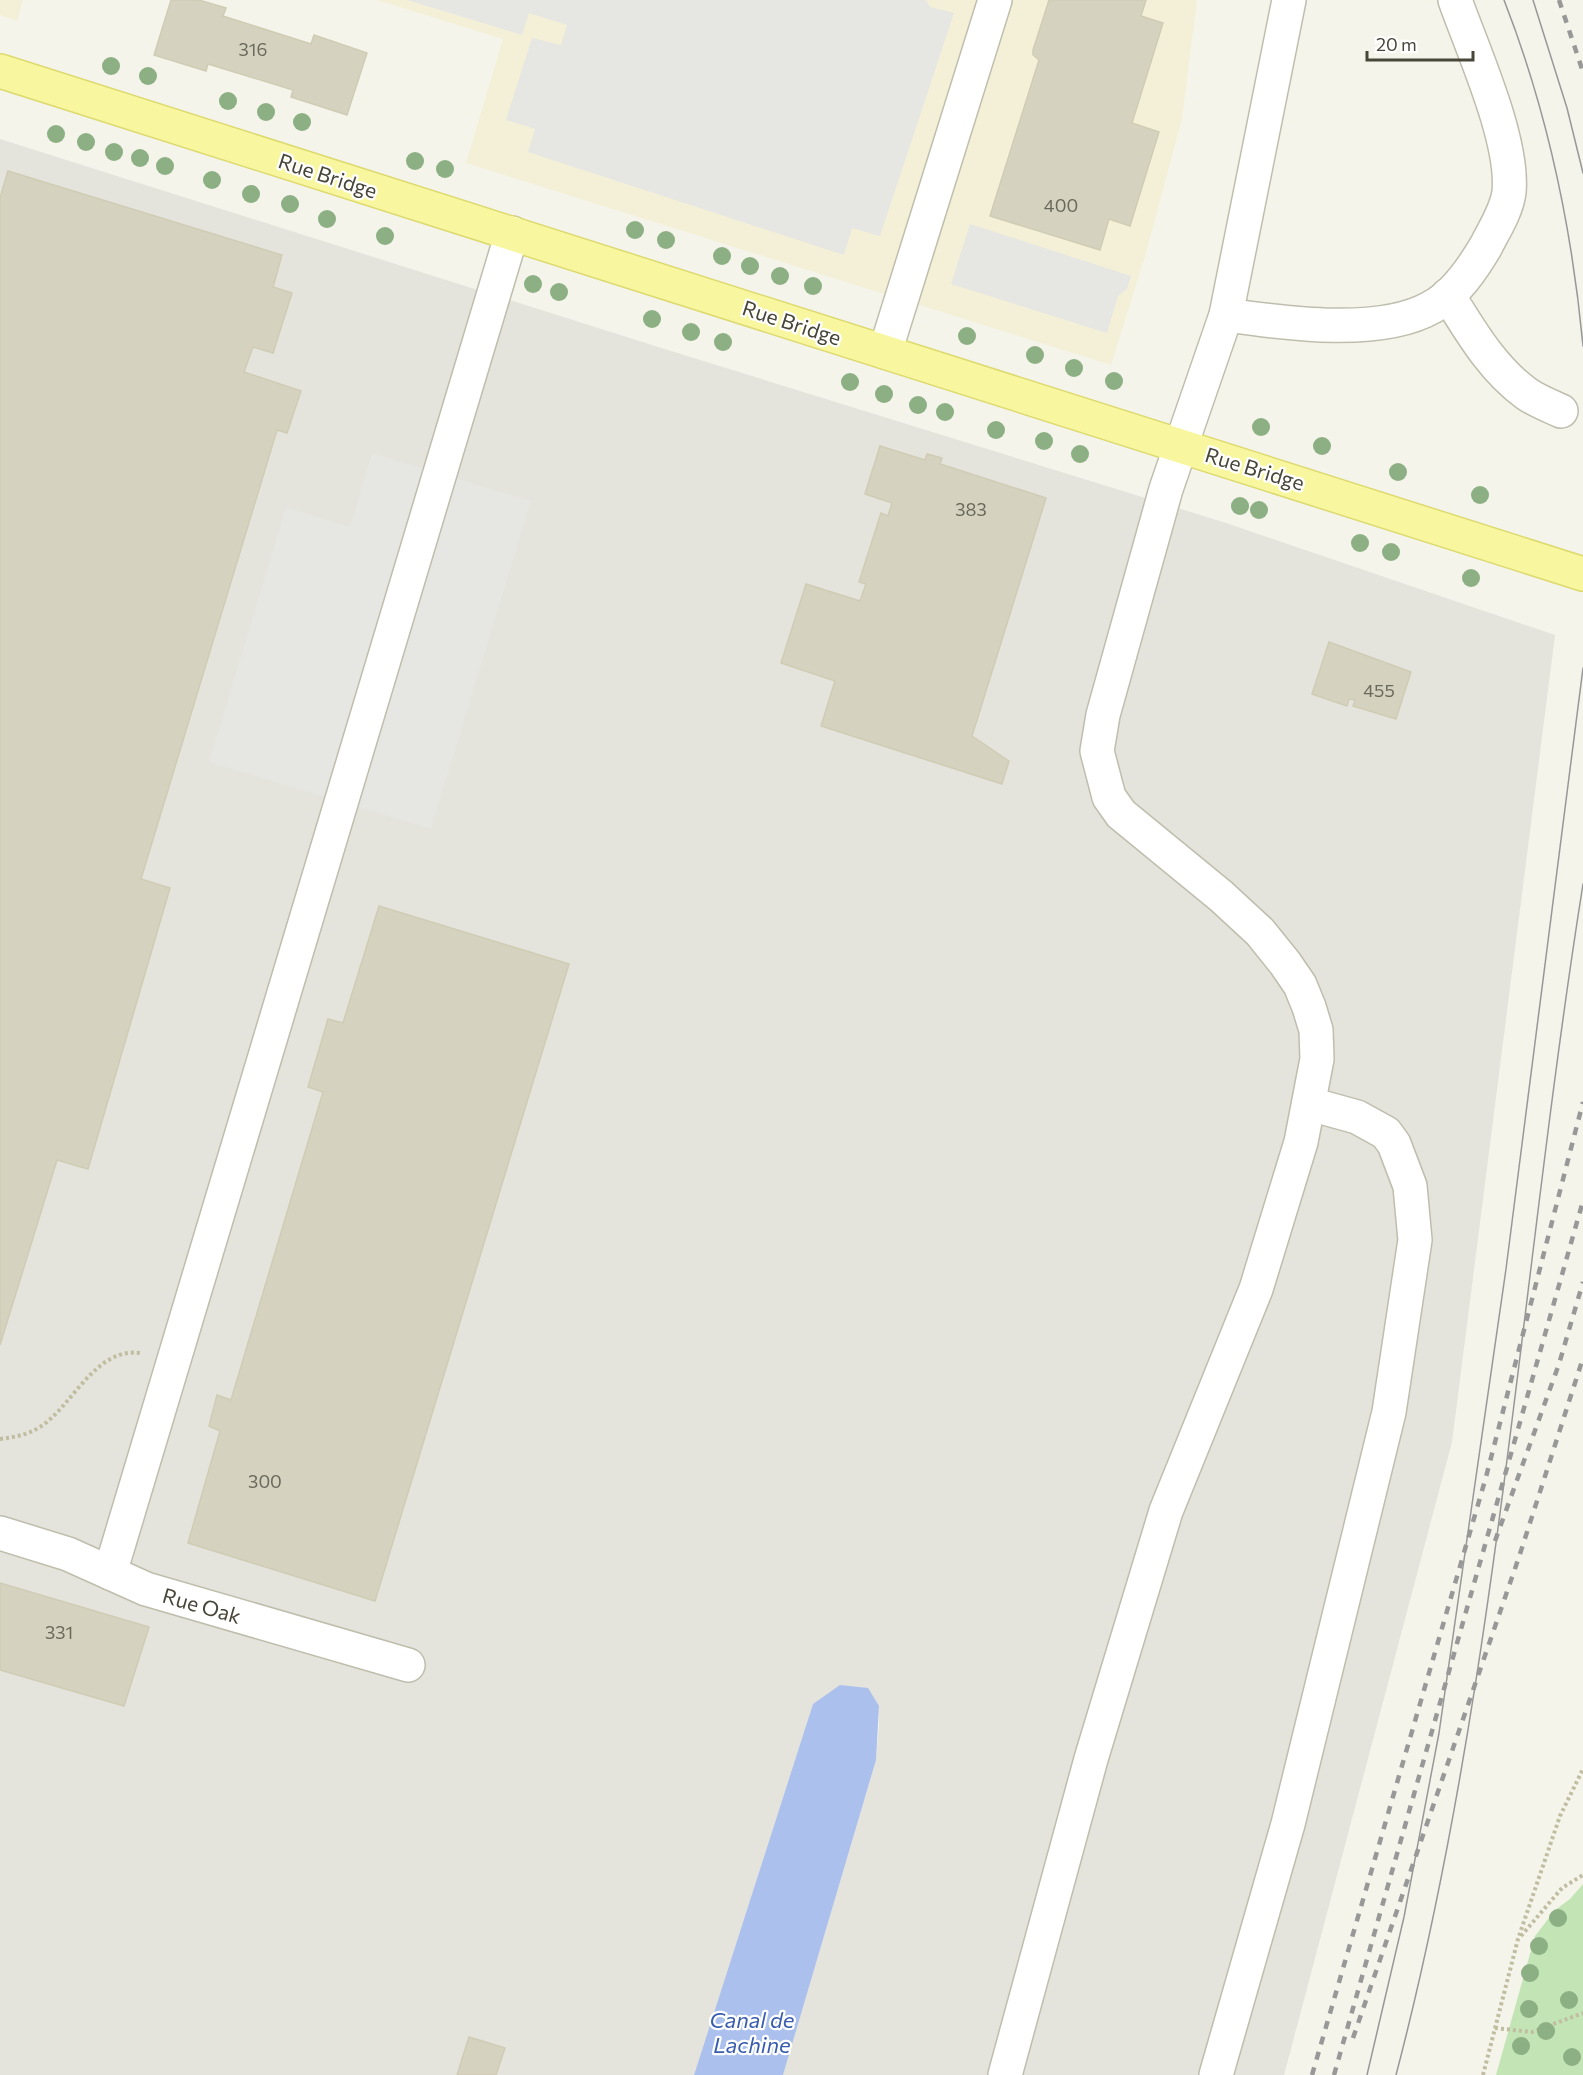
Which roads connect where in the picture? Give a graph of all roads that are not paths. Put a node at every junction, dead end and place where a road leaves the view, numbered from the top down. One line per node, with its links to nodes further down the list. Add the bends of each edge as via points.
1 (995, 0): 8 (street)
2 (1289, 0): 7 (street)
3 (1455, 0): 6 (street, via 1504,139 1509,193 1477,262)
4 (0, 71): 5 (main road, Rue Bridge)
5 (512, 233): 8 (main road, Rue Bridge); 14 (street)
6 (1448, 295): 7 (street, via 1414,316 1377,322 1318,326); 9 (street, via 1491,359 1508,377 1528,395)
7 (1226, 315): 10 (street)
8 (885, 352): 10 (main road, Rue Bridge)
9 (1561, 411)
10 (1180, 445): 11 (main road, Rue Bridge); 12 (street, via 1103,715 1097,751 1109,796 1121,814 1252,925 1300,985 1316,1030 1317,1059)
11 (1583, 574)
12 (1310, 1104): 16 (street, via 1256,1289 1166,1511 1091,1759); 17 (street, via 1357,1117 1390,1139 1410,1186 1415,1240 1389,1412 1288,1824)
13 (0, 1533): 14 (street, Rue Oak, via 68,1554)
14 (110, 1573): 15 (street, Rue Oak, via 146,1589)
15 (408, 1665)
16 (1005, 2075)
17 (1216, 2075)

